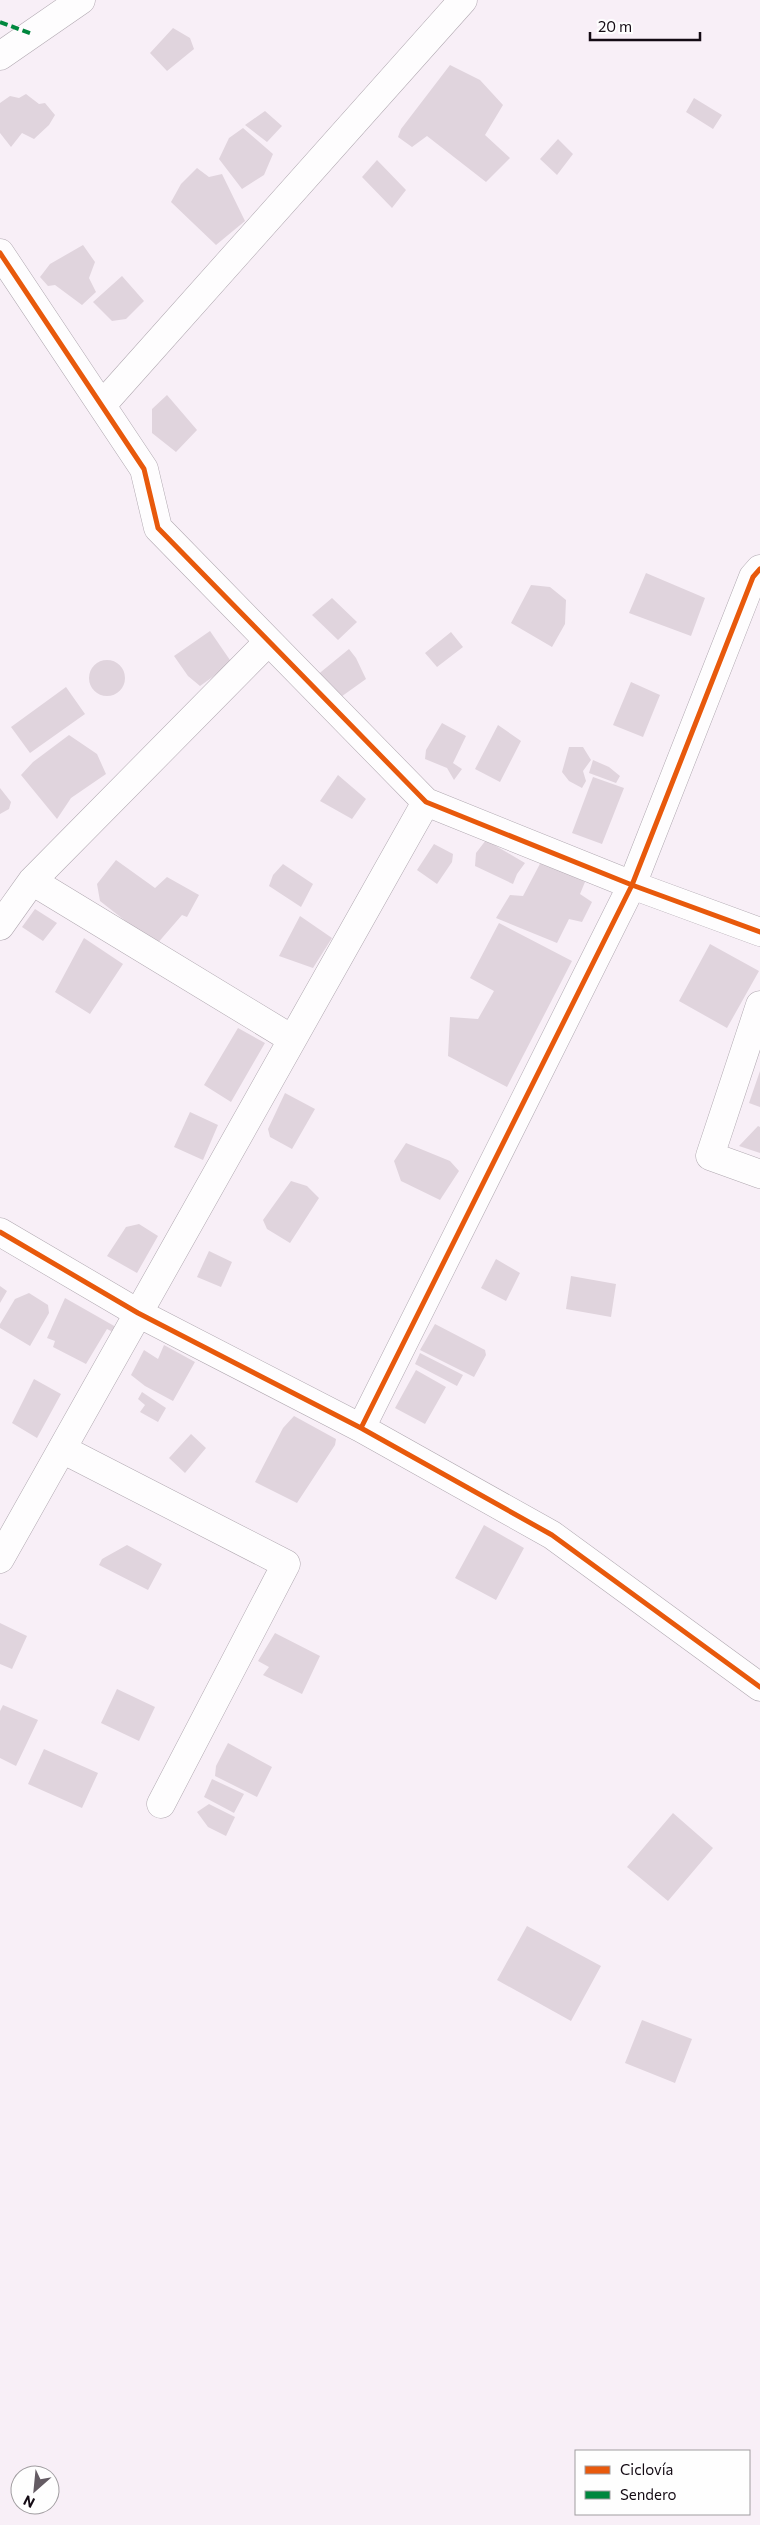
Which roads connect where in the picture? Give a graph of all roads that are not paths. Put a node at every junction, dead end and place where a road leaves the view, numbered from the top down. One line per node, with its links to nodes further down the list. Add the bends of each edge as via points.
1 (81, 0): 3 (street)
2 (463, 0): 5 (street)
3 (0, 56)
4 (0, 253): 5 (street)
5 (102, 406): 7 (street, via 144,469 158,528)
6 (760, 569): 10 (street, via 753,577)
7 (268, 642): 8 (street); 9 (street)
8 (426, 802): 10 (street); 14 (street)
9 (32, 881): 11 (street); 14 (street)
10 (632, 885): 12 (street); 18 (street)
11 (0, 926)
12 (760, 932)
13 (760, 1005): 15 (street, via 710,1156)
14 (292, 1039): 17 (street)
15 (760, 1174)
16 (0, 1232): 17 (street)
17 (138, 1314): 18 (street); 19 (street)
18 (361, 1428): 21 (street, via 552,1535)
19 (62, 1449): 20 (street); 22 (street, via 286,1564)
20 (0, 1559)
21 (760, 1687)
22 (161, 1804)

